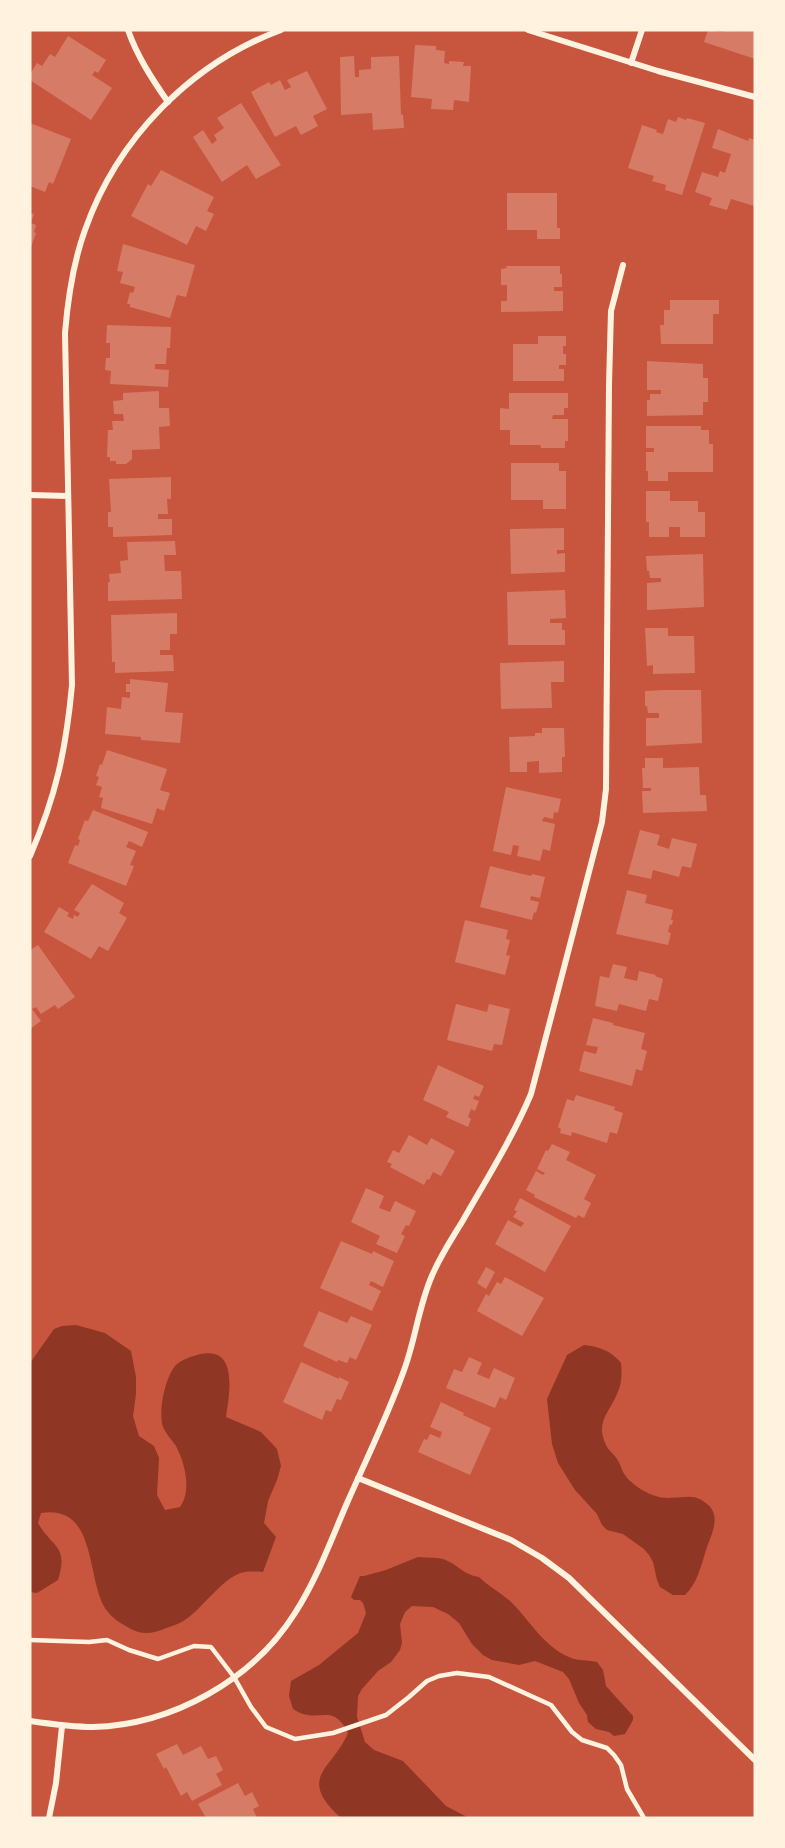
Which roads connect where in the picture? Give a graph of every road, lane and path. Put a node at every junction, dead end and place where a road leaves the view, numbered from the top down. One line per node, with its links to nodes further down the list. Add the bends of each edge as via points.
1 (128, 30): 7 (street, via 150,76)
2 (281, 30): 7 (street, via 228,55)
3 (528, 30): 5 (street)
4 (642, 30): 5 (street)
5 (631, 63): 6 (street)
6 (755, 97)
7 (168, 102): 10 (street, via 116,165 85,229 75,262 65,333)
8 (623, 265): 12 (street, via 611,311 607,777 602,822 531,1095 519,1124 432,1276 404,1372)
9 (30, 495): 10 (street)
10 (68, 496): 11 (street, via 72,685 68,729 60,772)
11 (30, 856)
12 (358, 1478): 14 (street, via 294,1616 274,1641); 17 (street, via 511,1540 542,1558 569,1578)
13 (30, 1640): 14 (lane, via 107,1640 158,1659 194,1646 211,1647)
14 (234, 1677): 16 (street, via 188,1705 156,1717 126,1724); 19 (lane, via 266,1727 296,1738 333,1732 386,1715 427,1681 439,1676 457,1673 489,1677 551,1706 582,1740 607,1748 621,1765 627,1790)
15 (30, 1721): 16 (street)
16 (62, 1726): 18 (street)
17 (755, 1760)
18 (50, 1818)
19 (644, 1818)

